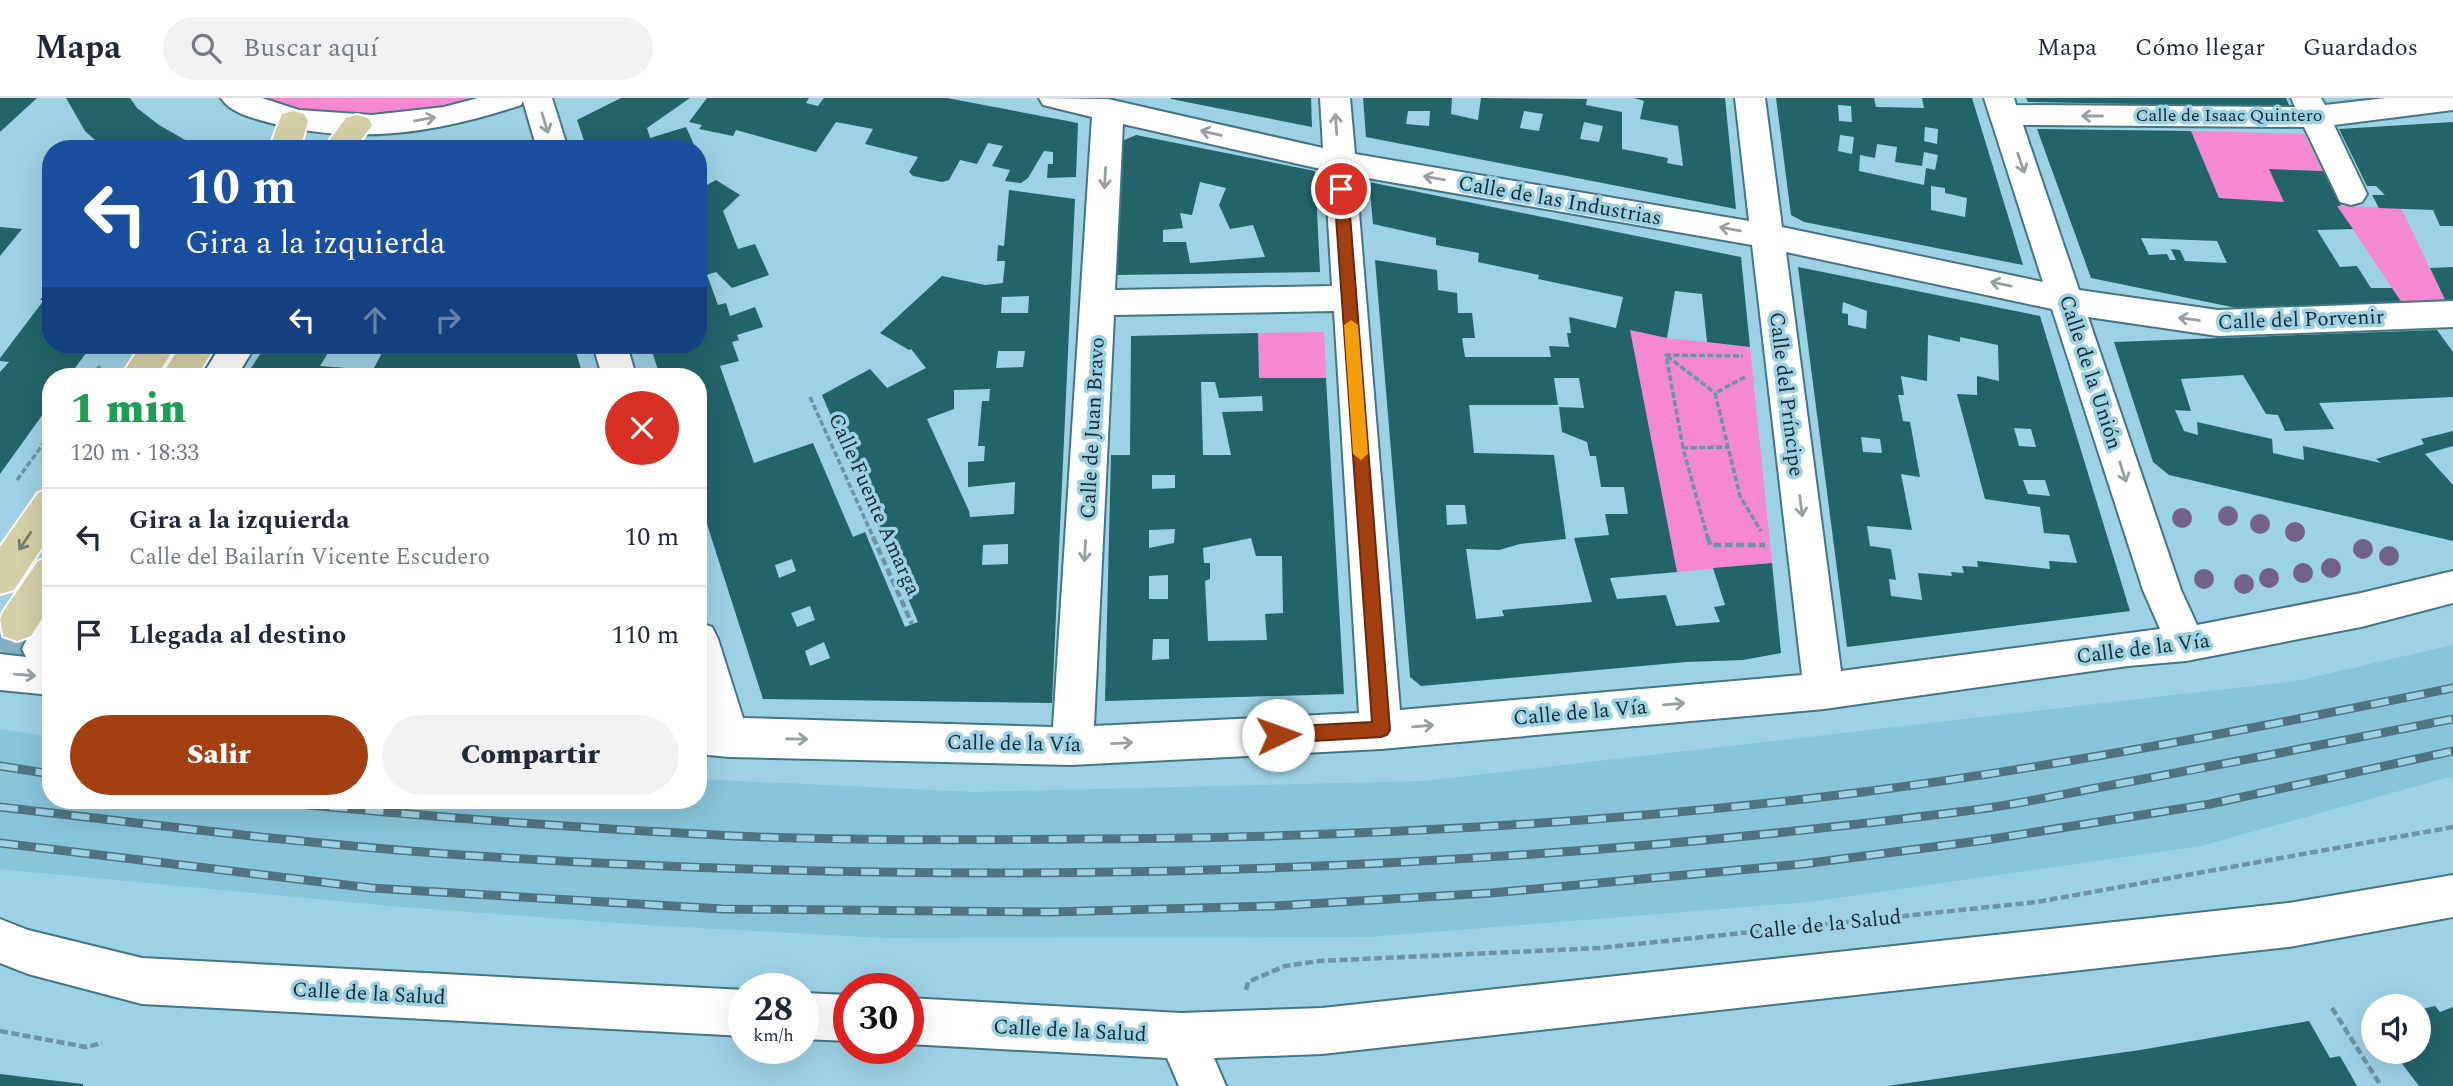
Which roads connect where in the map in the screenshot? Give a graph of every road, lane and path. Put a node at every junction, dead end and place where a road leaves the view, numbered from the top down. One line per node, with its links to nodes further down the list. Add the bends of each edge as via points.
1 (236, 98): 12 (street, via 270,115)
2 (510, 98): 11 (street, one-way to 2, via 451,114)
3 (537, 98): 14 (street, one-way to 14)
4 (1054, 98): 10 (street, Calle de las Industrias)
5 (1335, 98): 15 (street, one-way to 5)
6 (1750, 98): 17 (street, Calle del Príncipe)
7 (2453, 100): 9 (street, Calle de Isaac Quintero)
8 (2002, 107): 9 (street, Calle de Isaac Quintero, one-way to 8); 19 (street, Calle de la Unión, one-way to 19)
9 (2310, 108): 16 (street)
10 (1108, 109): 15 (street, Calle de las Industrias, one-way to 10); 20 (street, Calle de Juan Bravo, one-way to 20)
11 (357, 125): 12 (street); 13 (main road)
12 (289, 135)
13 (345, 140)
14 (550, 140)
15 (1339, 162): 17 (street, Calle de las Industrias, one-way to 15); 18 (street)
16 (2351, 194)
17 (1767, 236): 19 (street, Calle de las Industrias, one-way to 17); 23 (street, Calle del Príncipe)
18 (1349, 298): 20 (street); 39 (street)
19 (2067, 301): 21 (street, Calle del Porvenir, one-way to 19, via 2218,323); 34 (street, Calle de la Unión, one-way to 34, via 2162,590)
20 (1099, 303): 41 (street, Calle de Juan Bravo, one-way to 41)
21 (2453, 314)
22 (1666, 355): 23 (path); 24 (path); 28 (path)
23 (1782, 356): 24 (path); 37 (street, Calle del Príncipe, one-way to 37)
24 (1715, 393): 27 (path)
25 (810, 397): 33 (path, Calle Fuente Amarga)
26 (42, 446): 29 (path)
27 (1729, 447): 28 (path); 28 (path, via 1740,496 1770,545 1710,545)
28 (1684, 448)
29 (15, 483)
30 (42, 517): 31 (main road, one-way to 31)
31 (0, 578)
32 (2453, 587): 34 (street, Calle de la Vía)
33 (912, 624)
34 (2186, 644): 37 (street, Calle de la Vía)
35 (40, 646): 36 (street, one-way to 35)
36 (0, 672)
37 (1824, 691): 39 (street, Calle de la Vía, one-way to 37)
38 (707, 697): 40 (street)
39 (1381, 730): 41 (street, Calle de la Vía, one-way to 39)
40 (713, 736): 41 (street, Calle de la Vía, one-way to 41)
41 (1071, 746)
42 (2453, 827): 49 (path, Calle de la Salud, via 2037,902 1599,948 1285,966 1248,982)
43 (2453, 896): 49 (street, Calle de la Salud, via 2275,927 1336,1029)
44 (0, 941): 46 (street, Calle de la Salud, via 142,981)
45 (2332, 1008): 53 (path)
46 (728, 1012)
47 (924, 1022): 50 (street, Calle de la Salud)
48 (0, 1031): 51 (path, via 86,1047)
49 (1233, 1034): 50 (street, Calle de la Salud)
50 (1181, 1036): 52 (street)
51 (102, 1043)
52 (1203, 1086)
53 (2381, 1086)

